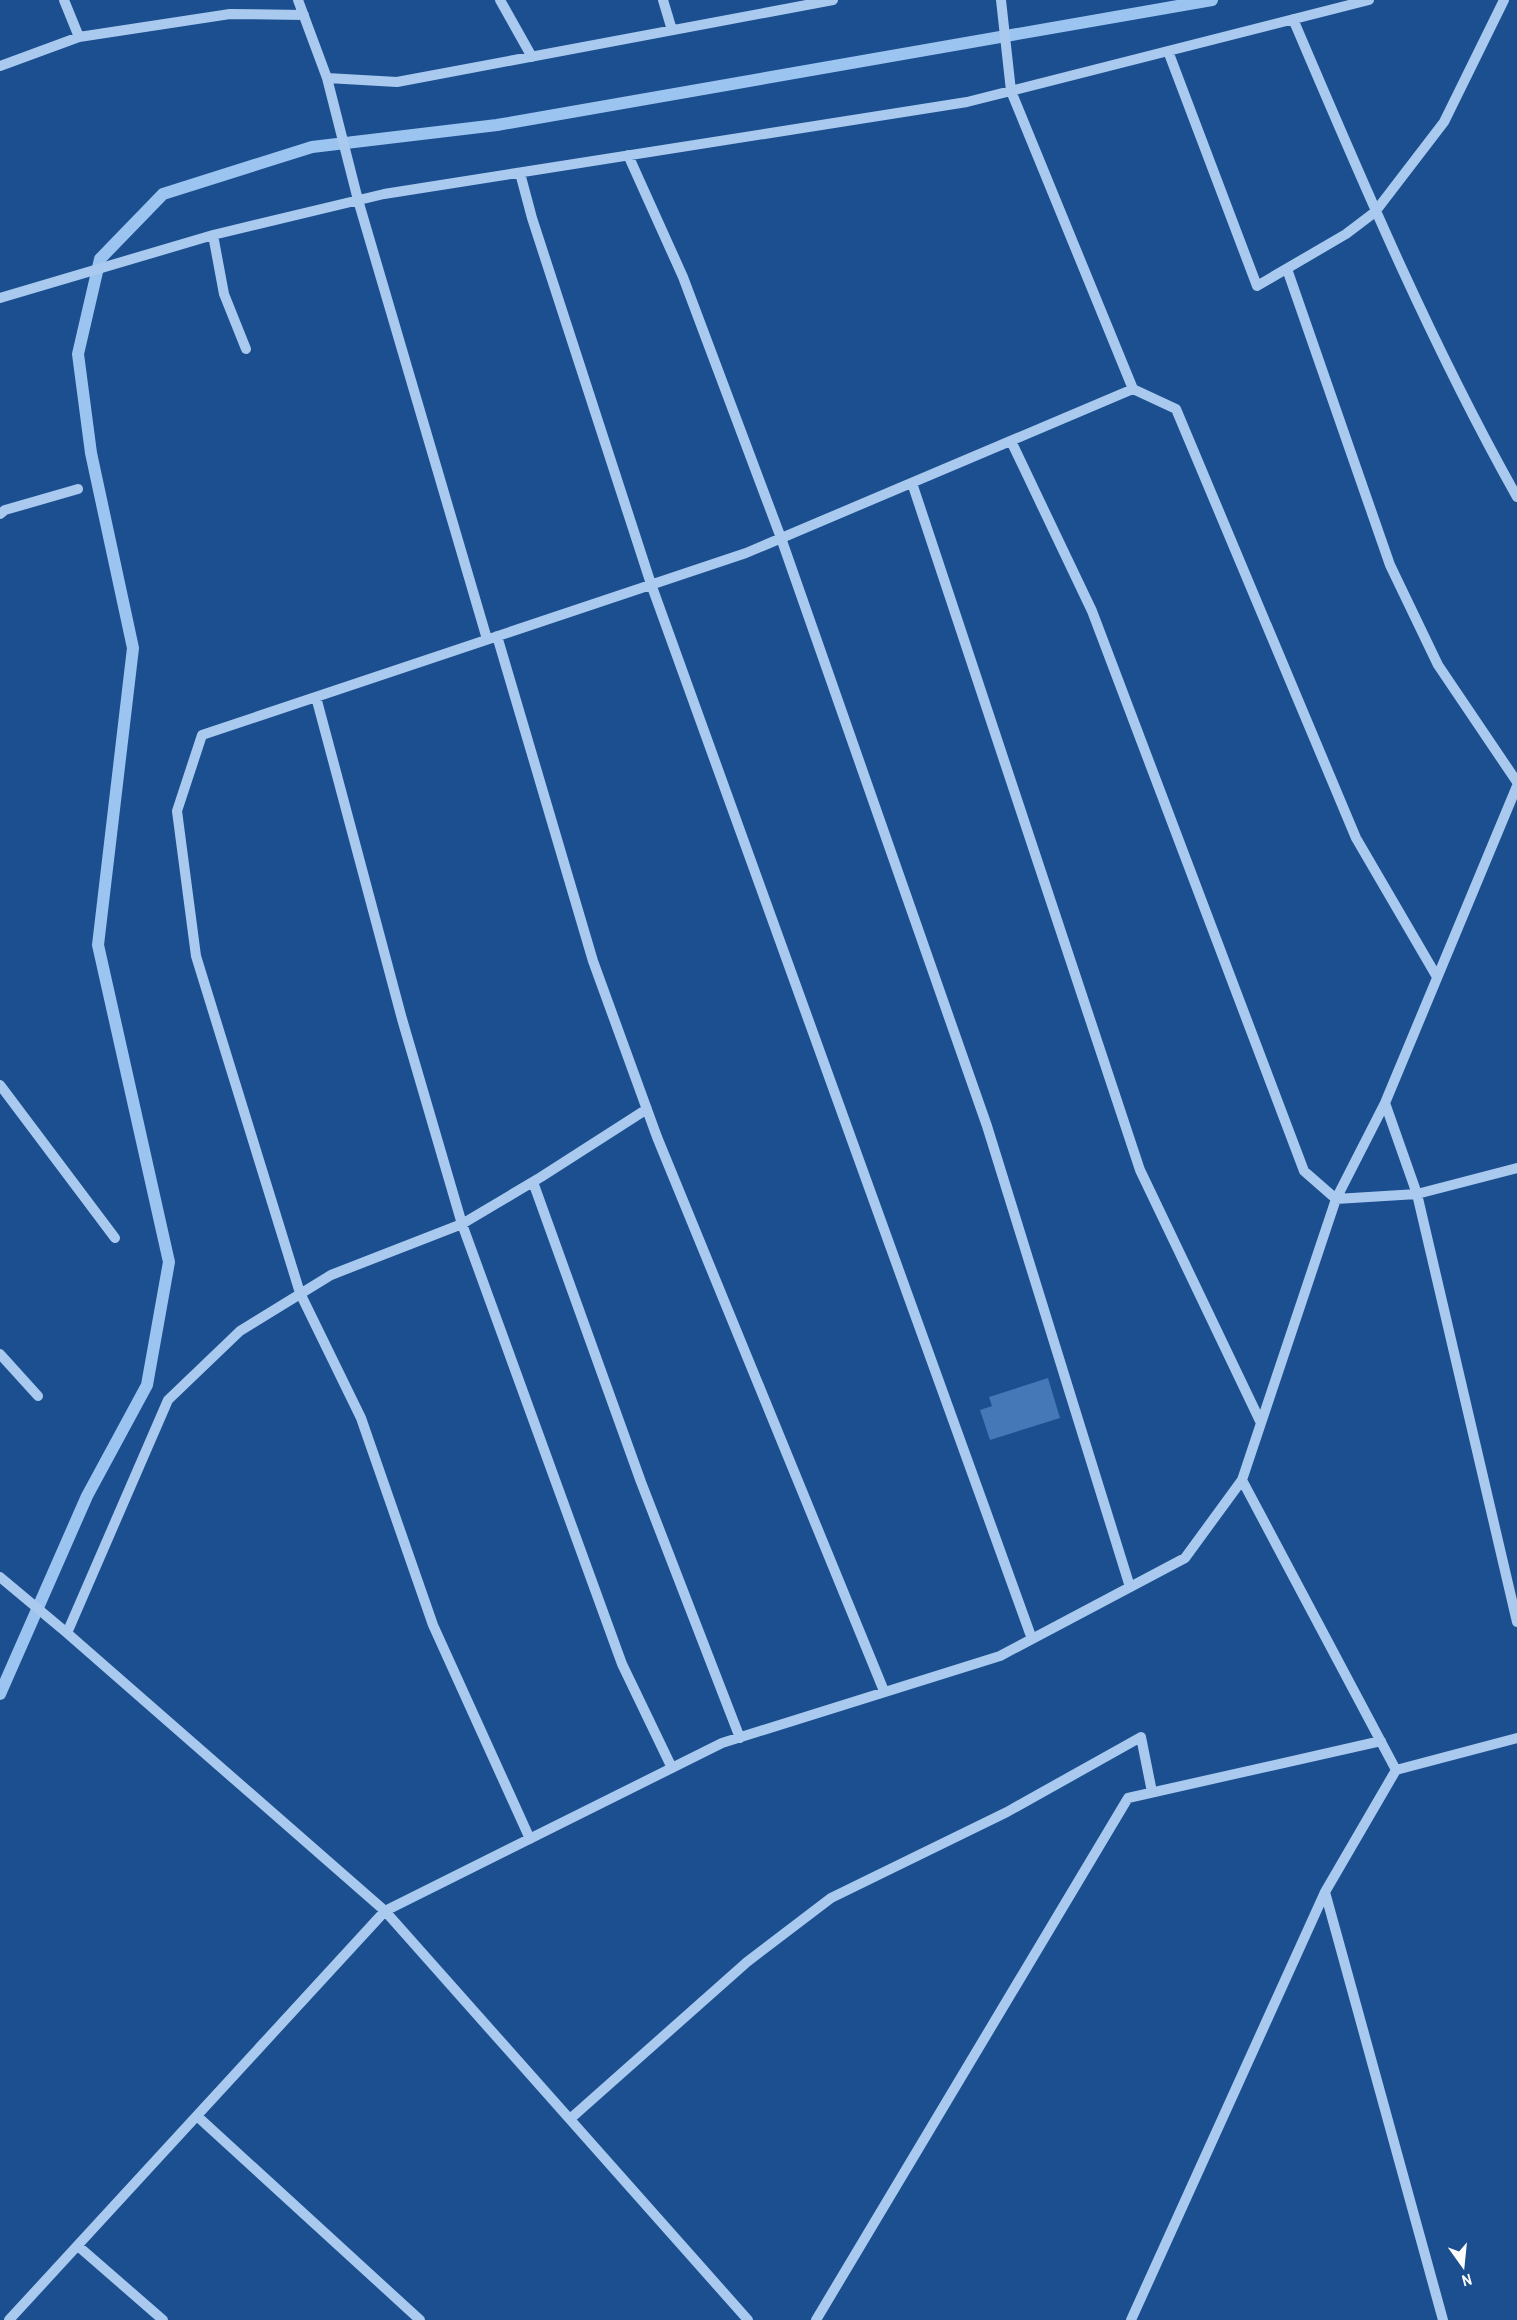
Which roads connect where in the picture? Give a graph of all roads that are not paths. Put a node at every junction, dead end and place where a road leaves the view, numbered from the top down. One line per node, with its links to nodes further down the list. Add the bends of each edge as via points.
1 (64, 0): 12 (street)
2 (298, 0): 9 (street)
3 (500, 0): 14 (street)
4 (663, 0): 11 (street)
5 (833, 0): 11 (street)
6 (1001, 0): 17 (street)
7 (1369, 0): 10 (street)
8 (1504, 0): 21 (street, via 1444,122)
9 (304, 15): 12 (street, via 230,14); 16 (street)
10 (1293, 19): 13 (street); 21 (street)
11 (672, 30): 14 (street)
12 (79, 37): 15 (street)
13 (1168, 51): 17 (street); 23 (street, via 1257,286)
14 (532, 57): 16 (street, via 398,82)
15 (0, 66)
16 (327, 78): 20 (street)
17 (1011, 91): 18 (street, via 967,102); 26 (street)
18 (628, 155): 19 (street); 32 (street, via 683,277)
19 (520, 172): 20 (street); 33 (street)
20 (358, 200): 22 (street); 34 (street)
21 (1375, 212): 23 (street); 30 (street)
22 (213, 236): 24 (street); 25 (street, via 224,294)
23 (1287, 269): 36 (street, via 1390,565 1438,665)
24 (0, 298)
25 (246, 349)
26 (1133, 389): 27 (street); 37 (street, via 1176,409 1356,838)
27 (1011, 441): 28 (street); 44 (street, via 1092,611 1304,1171)
28 (912, 483): 32 (street); 50 (street, via 1140,1170)
29 (78, 489): 31 (street)
30 (1517, 497)
31 (0, 514)
32 (781, 538): 33 (street); 53 (street, via 987,1126)
33 (651, 584): 34 (street); 56 (street)
34 (492, 638): 35 (street); 40 (street, via 593,961)
35 (316, 697): 45 (street, via 402,1019); 47 (street, via 202,735 177,811 196,956)
36 (1517, 784): 37 (street)
37 (1437, 977): 39 (street)
38 (0, 1085): 46 (street)
39 (1385, 1103): 43 (street); 44 (street)
40 (647, 1108): 42 (street); 57 (street)
41 (1517, 1168): 43 (street)
42 (533, 1182): 45 (street); 58 (street, via 641,1482)
43 (1417, 1194): 44 (street); 54 (street)
44 (1336, 1199): 50 (street)
45 (462, 1224): 47 (street, via 331,1275); 61 (street, via 622,1664)
46 (115, 1238)
47 (300, 1293): 55 (street, via 240,1331 168,1400); 64 (street, via 361,1418 433,1625)
48 (0, 1354): 49 (street)
49 (39, 1396)
50 (1261, 1423): 51 (street)
51 (1242, 1480): 53 (street, via 1185,1558); 60 (street)
52 (0, 1577): 55 (street)
53 (1130, 1587): 56 (street)
54 (1517, 1622)
55 (67, 1633): 66 (street)
56 (1032, 1639): 57 (street, via 1000,1656)
57 (884, 1692): 58 (street)
58 (740, 1738): 61 (street)
59 (1517, 1738): 62 (street)
60 (1381, 1741): 62 (street); 63 (street)
61 (672, 1768): 64 (street)
62 (1396, 1770): 65 (street)
63 (1152, 1792): 68 (street, via 1141,1737 1007,1812 831,1898 747,1962); 74 (street, via 1128,1798)
64 (530, 1839): 66 (street)
65 (1325, 1892): 75 (street); 76 (street)
66 (385, 1911): 67 (street); 68 (street)
67 (196, 2116): 69 (street); 72 (street)
68 (570, 2119): 73 (street)
69 (78, 2246): 70 (street); 71 (street)
70 (9, 2320)
71 (163, 2320)
72 (420, 2320)
73 (748, 2320)
74 (816, 2320)
75 (1131, 2320)
76 (1443, 2320)

